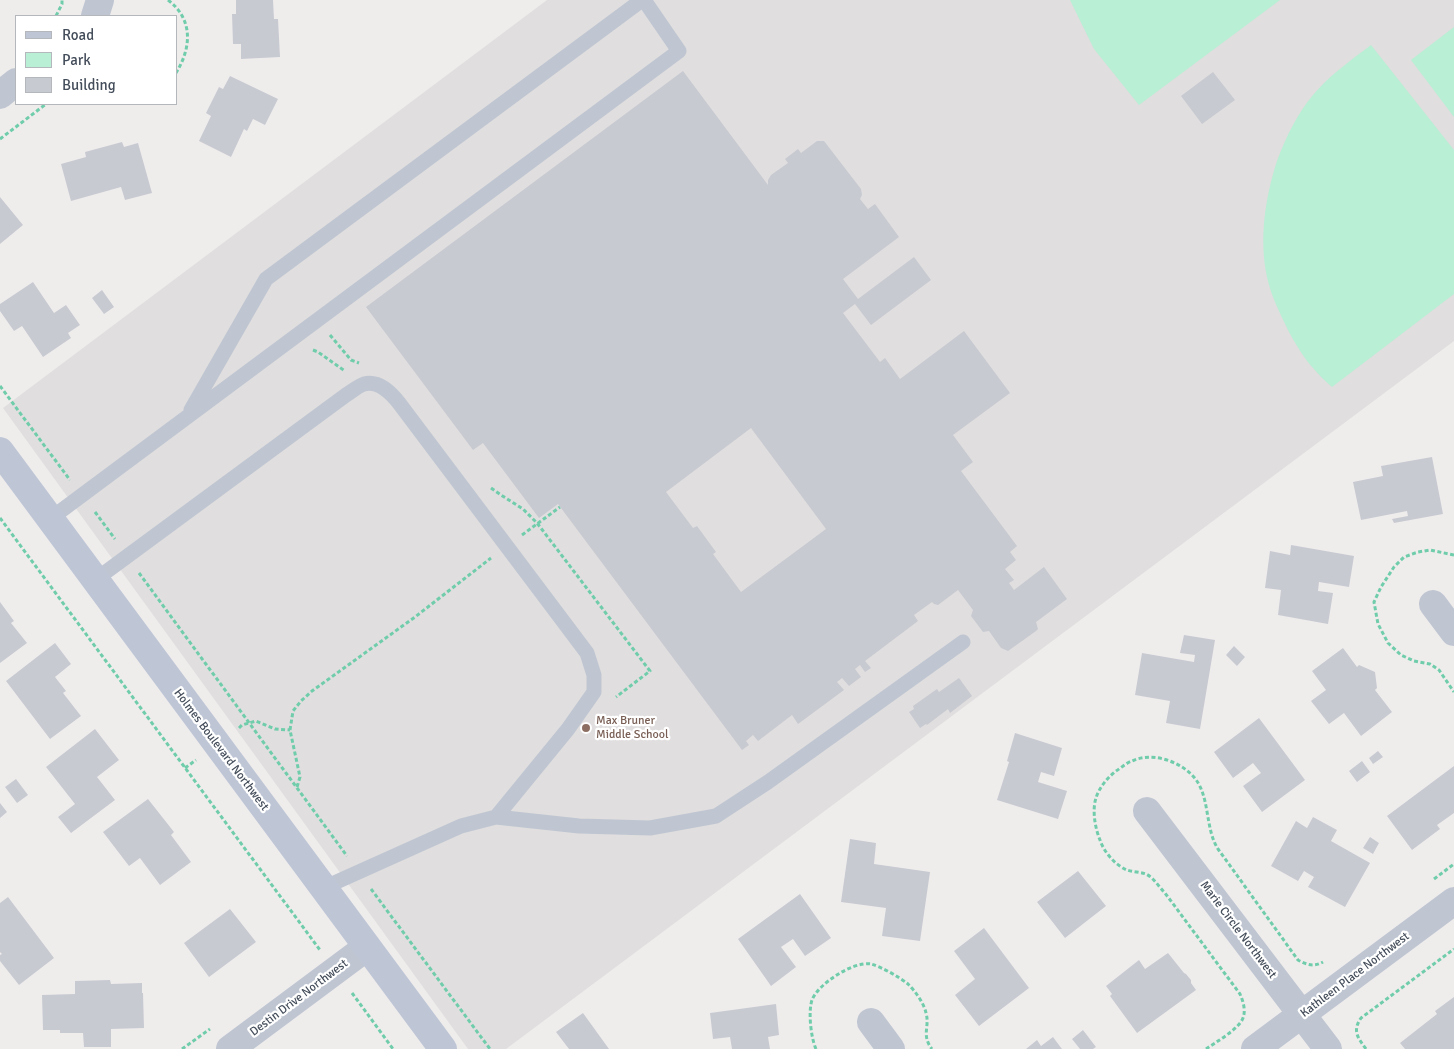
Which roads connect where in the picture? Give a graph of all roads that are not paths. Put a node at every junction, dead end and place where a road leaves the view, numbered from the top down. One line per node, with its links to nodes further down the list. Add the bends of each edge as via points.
1 (100, 0): 3 (street)
2 (643, 0): 6 (lane, via 266,280); 6 (lane, via 679,51)
3 (95, 15)
4 (15, 83): 5 (street)
5 (0, 95)
6 (188, 416): 8 (lane)
7 (0, 451): 8 (street, Holmes Boulevard Northwest)
8 (50, 519): 9 (street, Holmes Boulevard Northwest)
9 (95, 580): 14 (lane, via 346,395 365,384 378,385 389,391 587,653 594,675 594,692); 15 (street, Holmes Boulevard Northwest)
10 (1433, 604): 11 (street)
11 (1454, 632)
12 (963, 642): 14 (lane, via 716,816 650,828 579,826)
13 (1147, 811): 18 (street, Marie Circle Northwest)
14 (496, 817): 15 (lane, via 461,826)
15 (323, 888): 17 (street, Holmes Boulevard Northwest)
16 (1454, 901): 18 (street, Kathleen Place Northwest)
17 (367, 947): 20 (street, Destin Drive Northwest); 21 (street, Holmes Boulevard Northwest)
18 (1302, 1014): 23 (street, Kathleen Place Northwest); 24 (street, Marie Circle Northwest)
19 (871, 1022): 22 (street)
20 (230, 1049)
21 (443, 1049)
22 (891, 1049)
23 (1255, 1049)
24 (1328, 1049)

